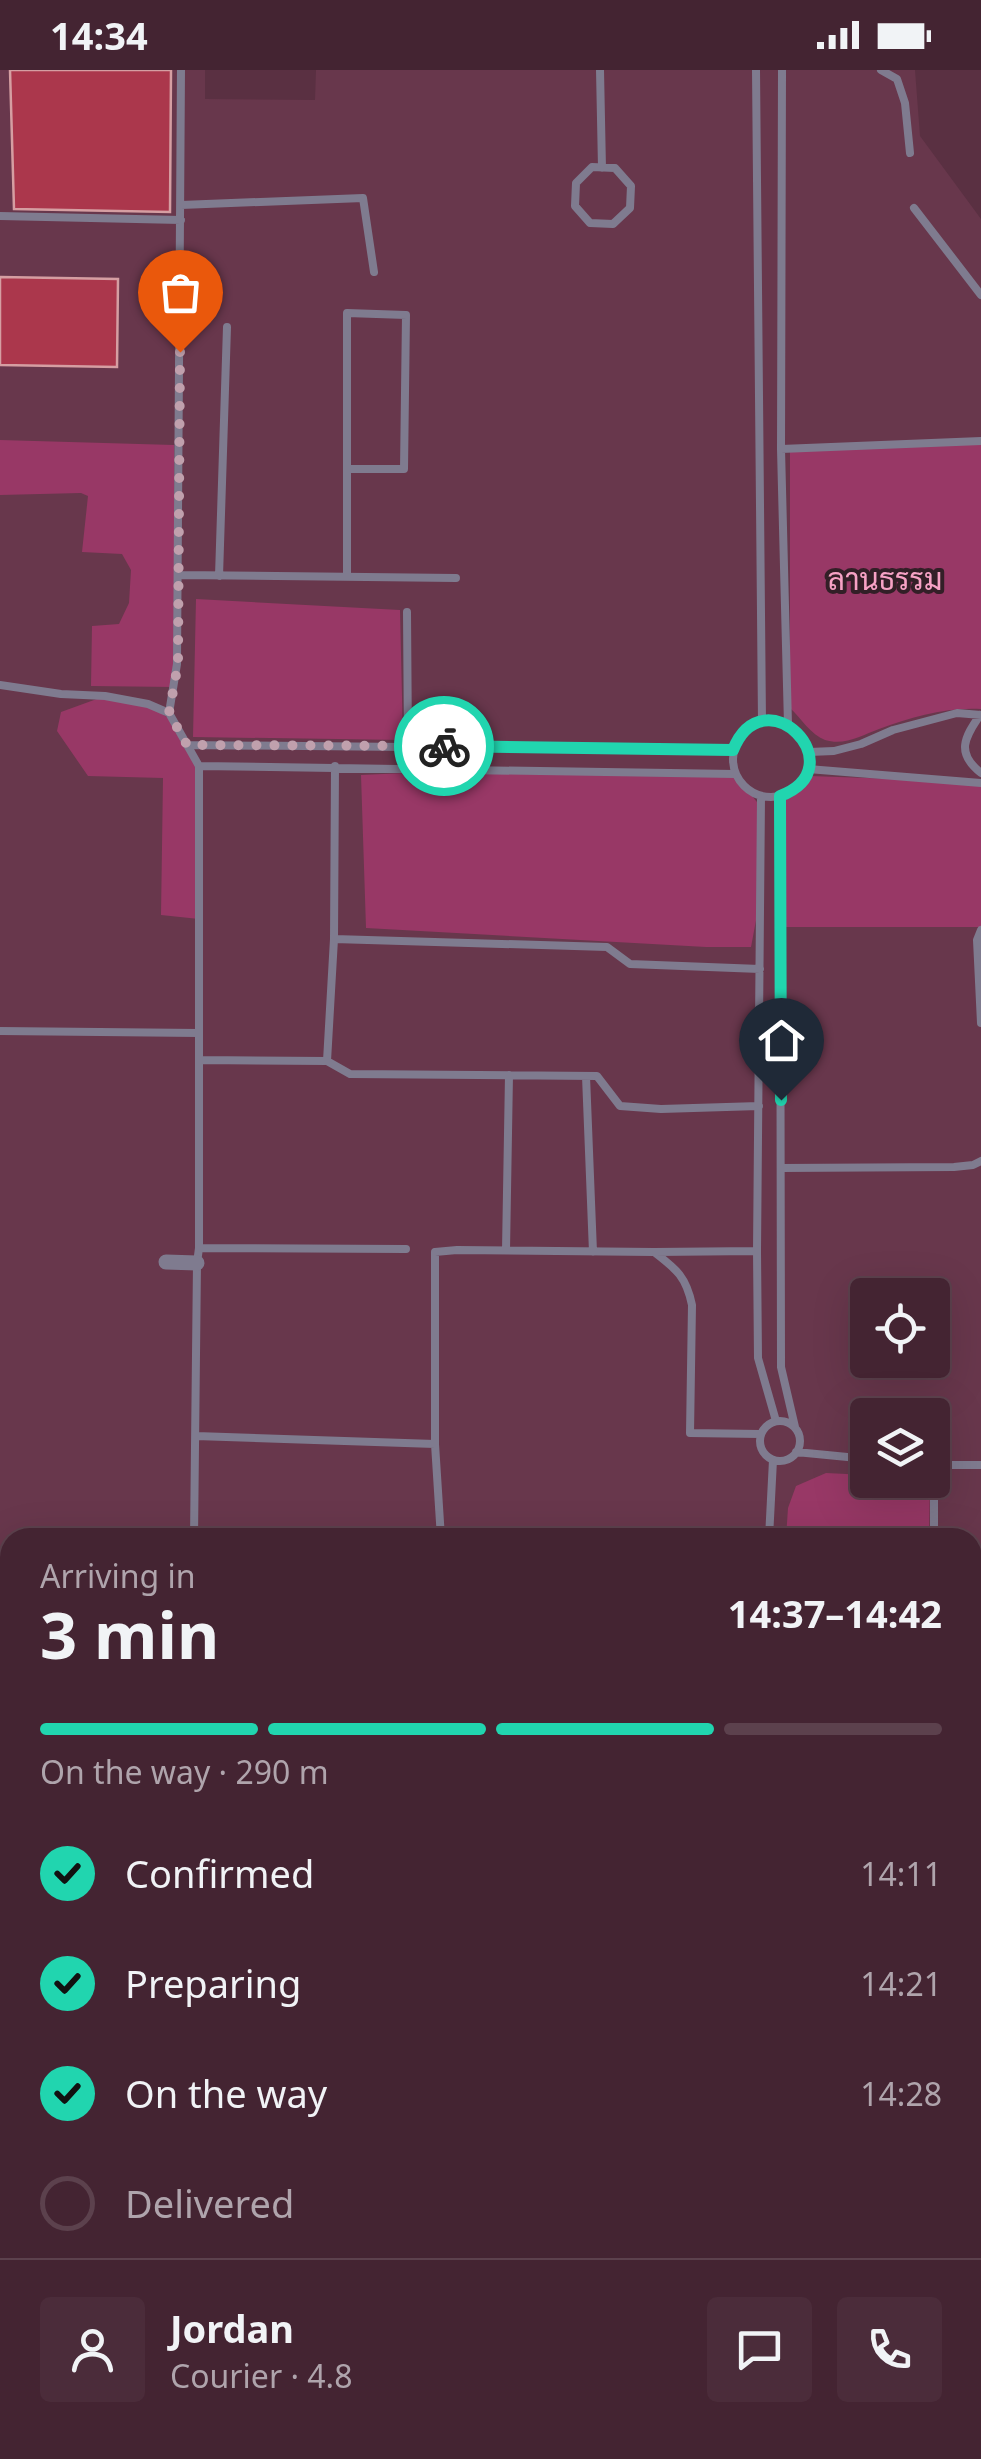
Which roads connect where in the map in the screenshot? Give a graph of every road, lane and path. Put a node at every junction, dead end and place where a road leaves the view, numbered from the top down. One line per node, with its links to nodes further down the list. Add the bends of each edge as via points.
1 (180, 70): 8 (lane)
2 (600, 70): 7 (lane)
3 (756, 70): 26 (lane)
4 (782, 70): 16 (lane)
5 (881, 70): 6 (lane, via 896,79 905,104)
6 (910, 152)
7 (602, 168): 7 (lane, via 592,167 576,183 575,206 590,222 613,224 630,208 631,186 615,168)
8 (181, 206): 11 (lane); 12 (lane, via 363,198)
9 (914, 208): 13 (lane)
10 (0, 216): 11 (lane)
11 (181, 220): 18 (lane)
12 (374, 272)
13 (981, 295)
14 (227, 327): 19 (lane)
15 (981, 442): 16 (lane)
16 (781, 449): 27 (lane)
17 (347, 468): 17 (lane, via 404,469 406,314 347,313); 20 (lane)
18 (178, 576): 19 (lane); 24 (lane, via 178,664)
19 (218, 576): 20 (lane)
20 (348, 577): 21 (lane)
21 (456, 578)
22 (407, 612): 29 (lane)
23 (0, 684): 24 (lane, via 105,696)
24 (169, 713): 28 (lane)
25 (980, 715): 31 (lane, via 957,713 861,744); 35 (lane, via 964,750)
26 (762, 722): 27 (lane); 30 (lane, via 744,732)
27 (788, 725): 31 (lane)
28 (187, 745): 29 (lane); 32 (lane)
29 (408, 745): 30 (lane)
30 (733, 750): 36 (lane)
31 (808, 752): 34 (lane)
32 (199, 766): 33 (lane); 45 (lane)
33 (335, 766): 36 (lane); 41 (lane)
34 (808, 769): 37 (lane); 39 (lane, via 797,787)
35 (981, 773)
36 (735, 774): 38 (lane)
37 (981, 782)
38 (761, 796): 39 (lane); 42 (lane)
39 (780, 796): 52 (lane)
40 (981, 930): 43 (lane)
41 (334, 938): 42 (lane, via 606,947 630,964); 47 (lane)
42 (760, 969): 50 (lane)
43 (981, 1023)
44 (0, 1030): 45 (lane)
45 (199, 1033): 46 (lane)
46 (199, 1060): 47 (lane); 58 (lane)
47 (327, 1061): 48 (lane, via 350,1074)
48 (510, 1075): 49 (lane); 54 (lane)
49 (586, 1076): 50 (lane, via 597,1076 620,1106); 55 (lane)
50 (759, 1106): 57 (lane)
51 (981, 1161): 52 (lane, via 954,1167)
52 (781, 1168): 61 (lane, via 781,1366)
53 (406, 1249): 58 (lane)
54 (506, 1250): 55 (lane); 64 (lane, via 435,1252)
55 (593, 1252): 56 (lane)
56 (654, 1252): 57 (lane); 62 (lane, via 678,1271 692,1305 690,1433)
57 (757, 1252): 60 (lane, via 758,1358)
58 (198, 1256): 59 (street); 63 (lane)
59 (166, 1262)
60 (776, 1420): 61 (lane); 62 (lane)
61 (795, 1427): 65 (lane)
62 (760, 1434): 67 (lane, via 763,1452)
63 (196, 1436): 64 (lane); 71 (lane)
64 (435, 1444): 72 (lane)
65 (796, 1452): 66 (lane); 67 (lane)
66 (850, 1457)
67 (773, 1460): 73 (lane)
68 (950, 1465): 69 (lane)
69 (981, 1465)
70 (933, 1498): 74 (lane)
71 (194, 1528)
72 (439, 1528)
73 (770, 1528)
74 (934, 1528)

